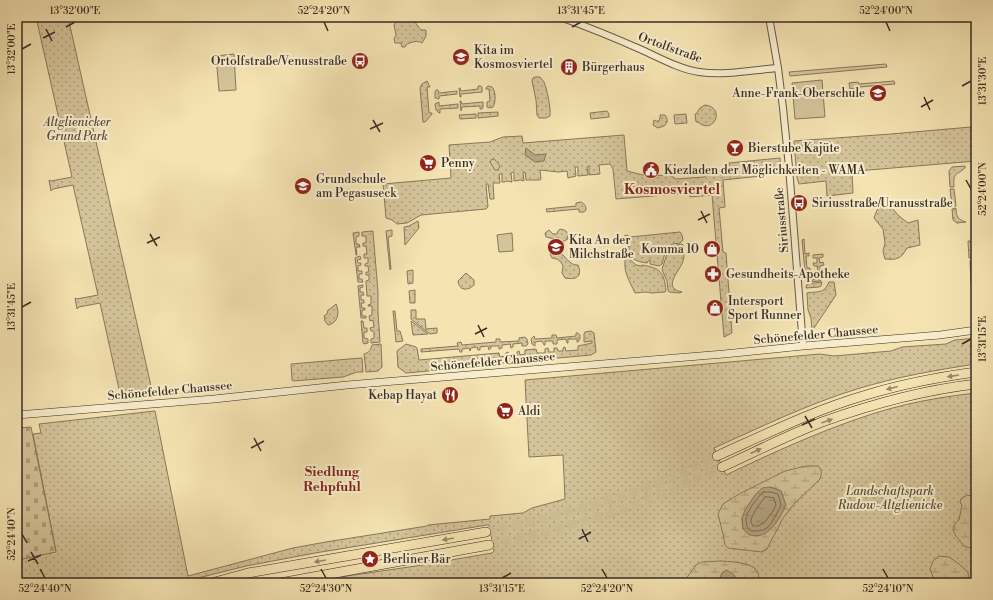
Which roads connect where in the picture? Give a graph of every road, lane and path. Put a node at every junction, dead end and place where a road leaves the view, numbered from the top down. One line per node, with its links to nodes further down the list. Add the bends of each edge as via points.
1 (560, 17): 3 (street, Ortolfstraße, via 691,70 724,73)
2 (769, 17): 3 (street, Siriusstraße)
3 (778, 68): 5 (street, Siriusstraße, via 789,166)
4 (973, 330): 5 (main road, Schönefelder Chaussee)
5 (803, 346): 8 (main road, Schönefelder Chaussee)
6 (976, 372): 9 (highway, one-way to 9, via 930,379 865,395 784,425)
7 (976, 384): 10 (highway, one-way to 7, via 822,422 864,408 898,398)
8 (17, 415)
9 (717, 456)
10 (722, 467)
11 (486, 532): 13 (highway, one-way to 13, via 248,573)
12 (489, 545): 14 (highway)
13 (211, 583)
14 (280, 583)

